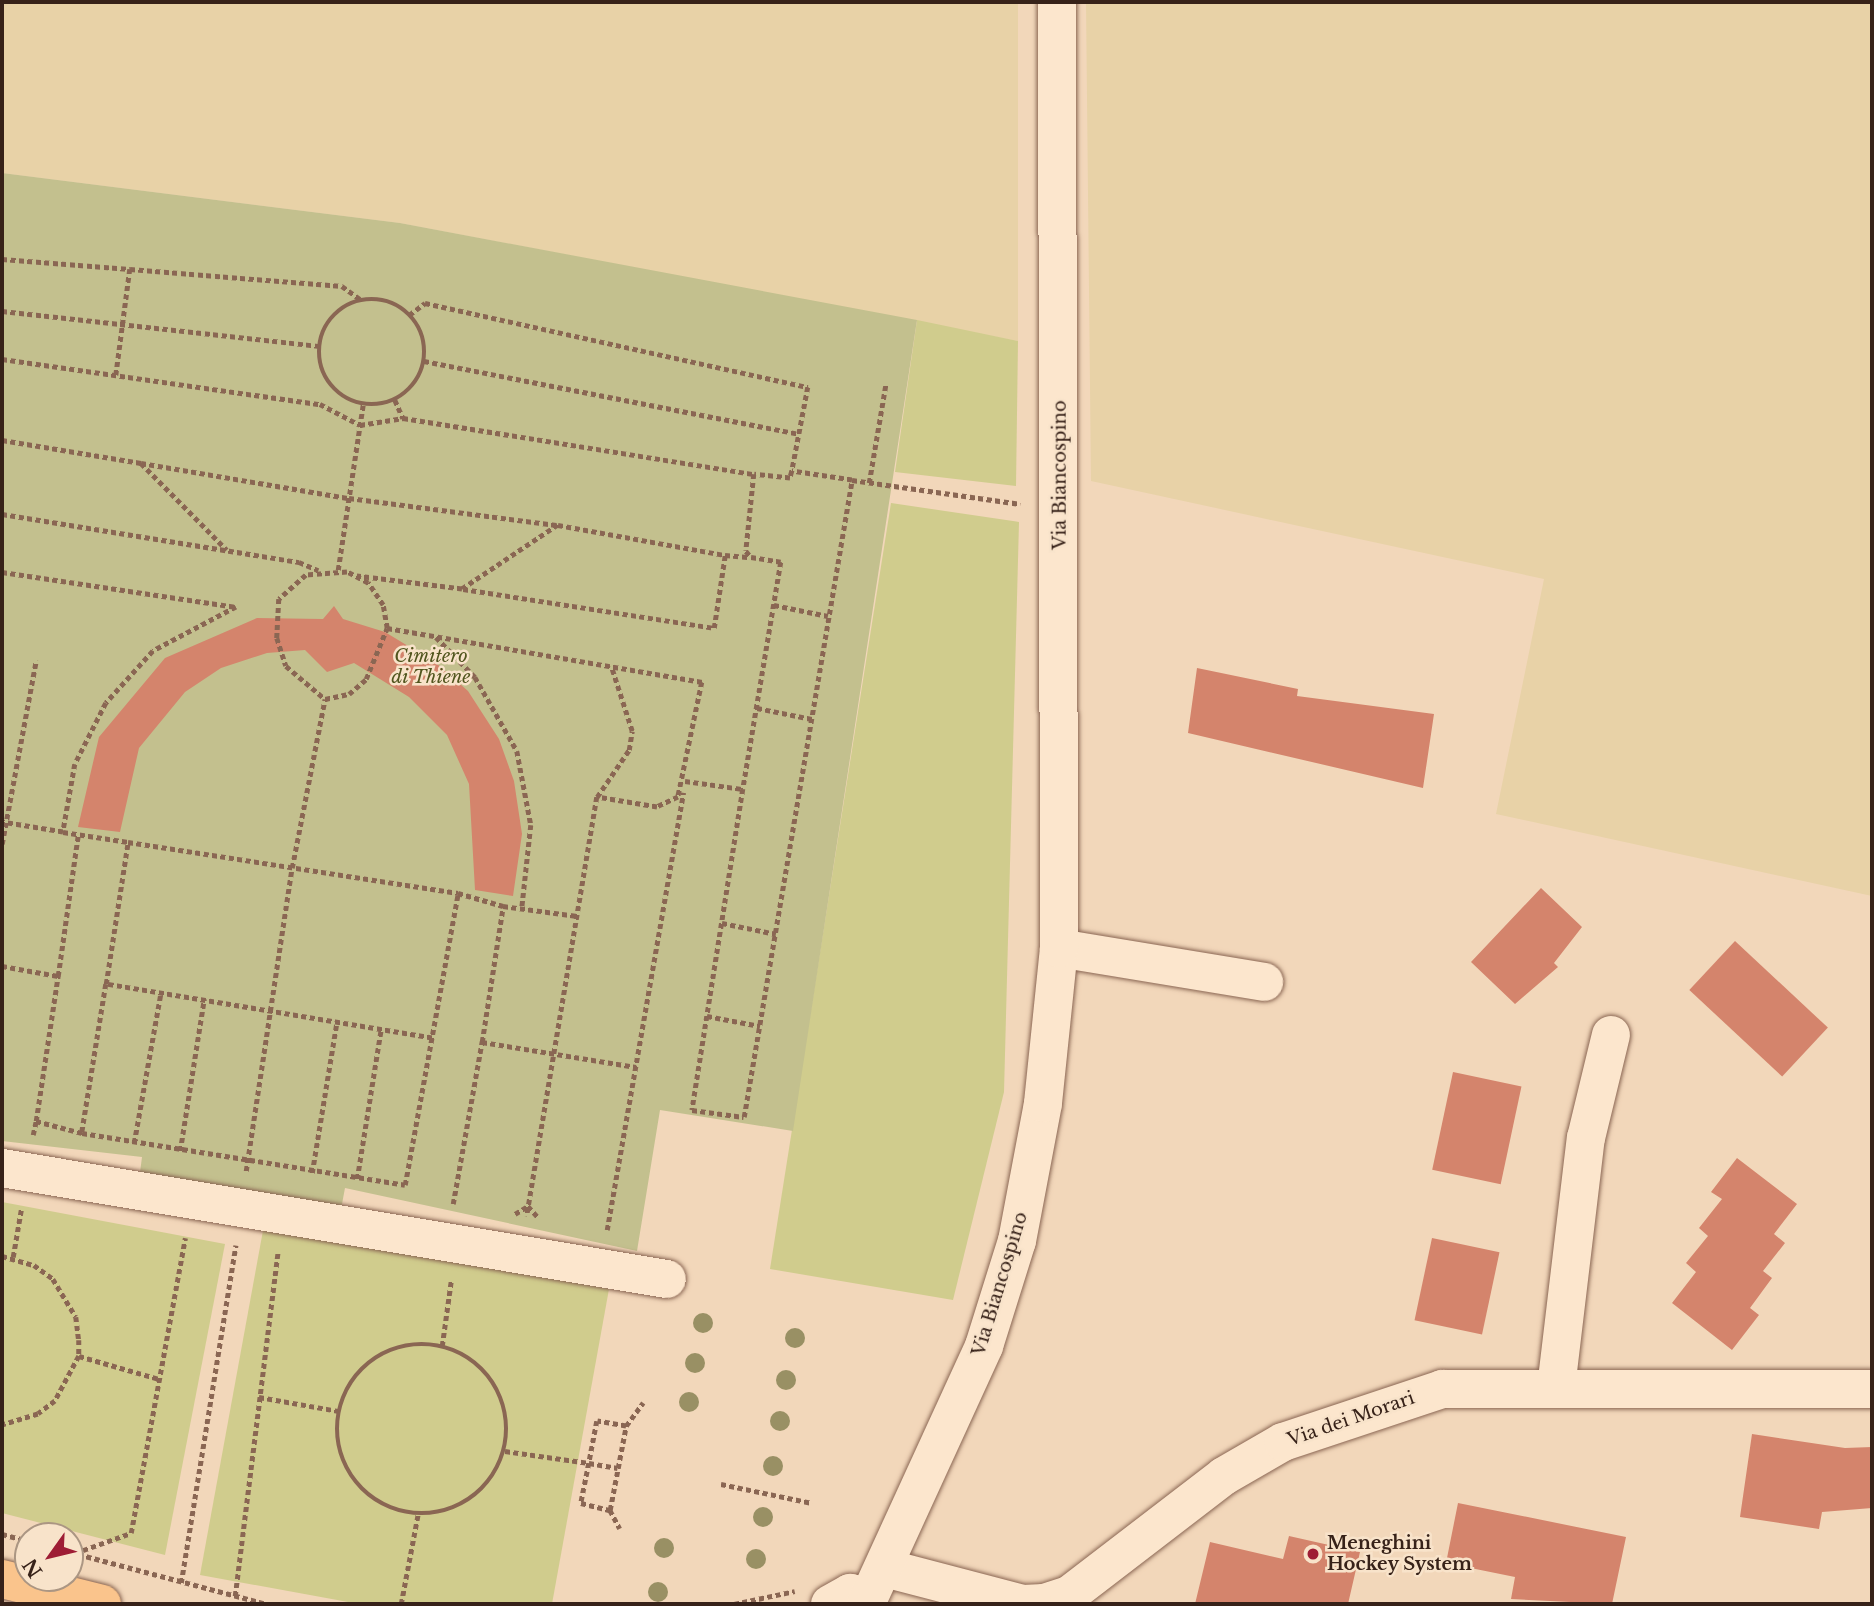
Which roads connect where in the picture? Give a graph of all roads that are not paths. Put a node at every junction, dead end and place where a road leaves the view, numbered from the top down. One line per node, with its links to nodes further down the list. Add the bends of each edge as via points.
1 (1057, 2): 2 (street, Via Biancospino)
2 (1059, 948): 3 (street); 10 (street, Via Biancospino, via 1043,1103 1017,1241 984,1346)
3 (1264, 982)
4 (1611, 1035): 7 (street, via 1586,1138)
5 (17, 1160): 6 (street, via 241,1211)
6 (667, 1279)
7 (1556, 1388): 8 (street, Via dei Morari); 10 (street, Via dei Morari, via 1442,1389 1283,1442 1224,1476 1069,1595 1044,1603)
8 (1872, 1389)
9 (2, 1579): 11 (main road)
10 (851, 1592)
11 (102, 1604)

